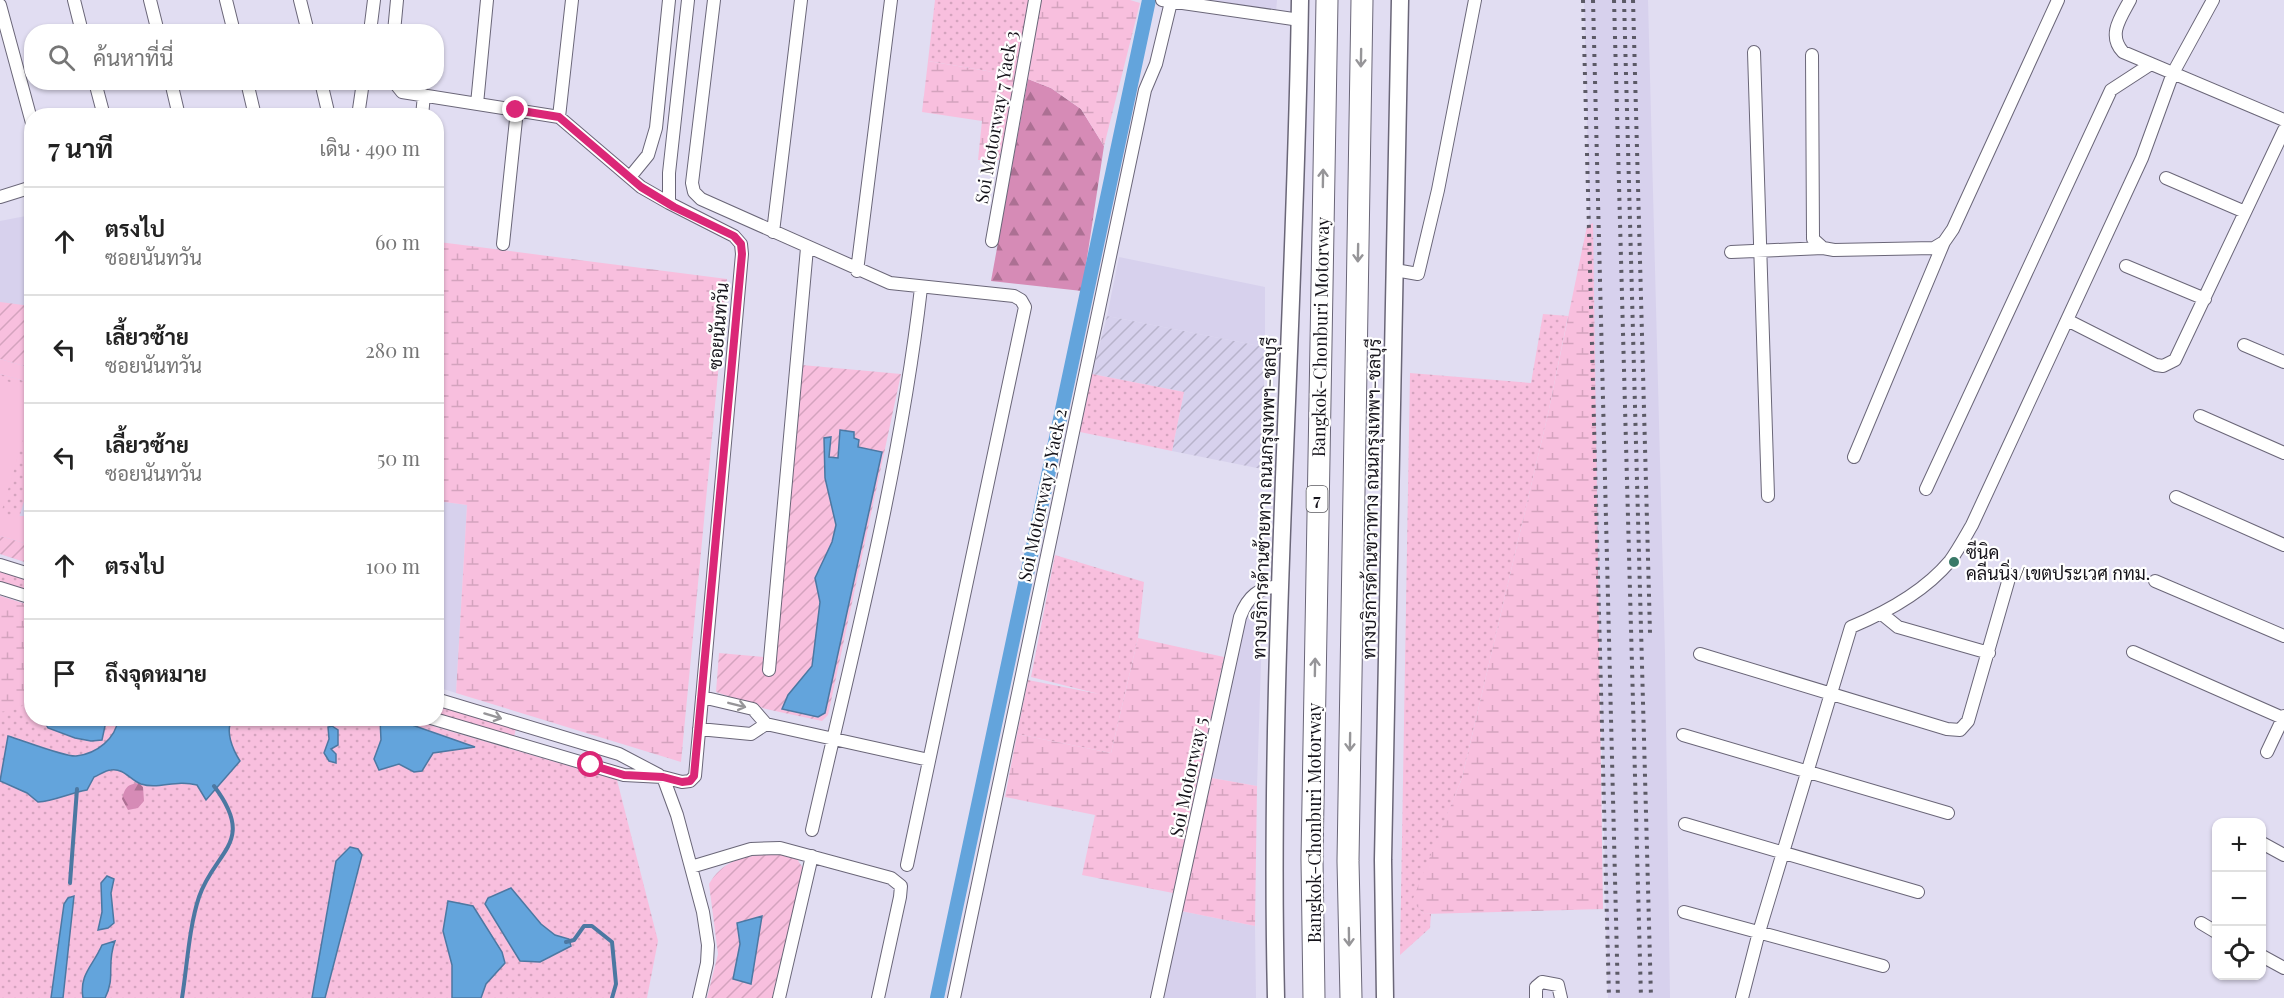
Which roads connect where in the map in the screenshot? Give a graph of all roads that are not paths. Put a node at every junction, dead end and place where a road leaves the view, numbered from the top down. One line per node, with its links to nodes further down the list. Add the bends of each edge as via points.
1 (74, 0): 26 (street)
2 (150, 0): 27 (street)
3 (226, 0): 28 (street)
4 (300, 0): 29 (street)
5 (374, 0): 30 (street)
6 (397, 0): 31 (street)
7 (487, 0): 43 (street)
8 (572, 0): 52 (street)
9 (669, 0): 55 (street, via 656,128 648,155)
10 (688, 0): 59 (street)
11 (714, 0): 61 (street, via 694,192 700,199)
12 (801, 0): 61 (street)
13 (891, 0): 71 (street)
14 (1035, 0): 62 (street, Soi Motorway 7 Yaek 3)
15 (1300, 0): 25 (main road, ทางบริการด้านซ้ายทาง ถนนกรุงเทพฯ-ชลบุรี)
16 (1327, 0): 136 (highway, Bangkok-Chonburi Motorway / 7, one-way to 16, via 1312,859)
17 (1362, 0): 137 (highway, Bangkok-Chonburi Motorway / 7, one-way to 137, via 1348,861)
18 (1400, 0): 70 (main road, ทางบริการด้านขวาทาง ถนนกรุงเทพฯ-ชลบุรี)
19 (1475, 0): 70 (street, via 1418,274)
20 (2058, 0): 63 (street)
21 (2130, 0): 34 (street, via 2115,33 2118,46)
22 (2213, 0): 35 (street)
23 (1166, 1): 25 (street); 133 (street, Soi Motorway 5 Yaek 2, via 1156,64 1145,90)
24 (0, 5): 44 (street)
25 (1300, 20): 88 (main road, ทางบริการด้านซ้ายทาง ถนนกรุงเทพฯ-ชลบุรี)
26 (80, 24)
27 (156, 24)
28 (232, 24)
29 (306, 24)
30 (371, 24)
31 (395, 24)
32 (1754, 51): 67 (street)
33 (1812, 55): 66 (street, via 1811,233)
34 (2151, 63): 35 (street); 80 (street, via 2111,90)
35 (2173, 73): 53 (street); 74 (street, via 2142,158)
36 (97, 90): 45 (street)
37 (173, 90): 46 (street)
38 (249, 90): 47 (street)
39 (323, 90): 48 (street)
40 (362, 90): 49 (street)
41 (400, 90): 42 (street)
42 (424, 95): 43 (street); 50 (street)
43 (477, 104): 51 (street)
44 (28, 108)
45 (102, 108)
46 (177, 108)
47 (253, 108)
48 (327, 108)
49 (359, 108)
50 (423, 108)
51 (516, 110): 52 (street); 64 (street)
52 (559, 117): 55 (street, ซอยนันทวัน)
53 (2284, 120)
54 (2284, 130): 60 (street)
55 (630, 177): 59 (street, ซอยนันทวัน)
56 (2166, 177): 60 (street)
57 (24, 190): 58 (street)
58 (0, 197)
59 (669, 203): 98 (street, ซอยนันทวัน, via 734,236 741,244 742,254)
60 (2245, 212): 73 (street)
61 (773, 232): 65 (street)
62 (992, 241)
63 (1944, 242): 66 (street, via 1934,248); 79 (street)
64 (503, 244)
65 (807, 248): 71 (street); 96 (street)
66 (1823, 248): 67 (street)
67 (1759, 251): 68 (street); 81 (street)
68 (1731, 252)
69 (2126, 266): 73 (street)
70 (1395, 270): 138 (main road, ทางบริการด้านขวาทาง ถนนกรุงเทพฯ-ชลบุรี, via 1383,860)
71 (857, 271): 72 (street, via 890,283)
72 (921, 288): 107 (street, via 890,484); 110 (street, via 1014,296 1024,307)
73 (2205, 300): 74 (street, via 2175,360 2163,366)
74 (2067, 320): 91 (street, via 1972,525 1950,560 1909,597)
75 (2244, 345): 76 (street)
76 (2283, 358)
77 (2200, 416): 78 (street)
78 (2284, 453)
79 (1854, 457)
80 (1926, 489)
81 (1768, 496)
82 (2176, 497): 83 (street)
83 (2284, 545)
84 (0, 565): 85 (street)
85 (24, 572)
86 (2010, 575): 94 (street)
87 (2155, 581): 92 (street)
88 (1280, 586): 134 (street, Soi Motorway 5, via 1259,590 1244,605 1240,617); 135 (main road, ทางบริการด้านซ้ายทาง ถนนกรุงเทพฯ-ชลบุรี, via 1273,867)
89 (0, 588): 90 (street)
90 (24, 596)
91 (1882, 614): 94 (street, via 1898,627); 97 (street, via 1851,627)
92 (2284, 636)
93 (2133, 652): 100 (street)
94 (1989, 653): 97 (street, via 1968,721 1960,730)
95 (1700, 654): 97 (street)
96 (769, 670)
97 (1830, 693): 111 (street)
98 (702, 697): 102 (street, one-way to 102, via 753,709); 103 (street, ซอยนันทวัน)
99 (444, 701): 104 (street, ซอยนันทวัน, one-way to 104)
100 (2284, 717): 106 (street)
101 (444, 722): 109 (street, ซอยนันทวัน)
102 (766, 724): 103 (street, via 751,734); 107 (street)
103 (699, 729): 112 (street, ซอยนันทวัน, via 694,776 682,782)
104 (555, 734): 109 (street); 112 (street, ซอยนันทวัน, via 619,754)
105 (1683, 735): 111 (street)
106 (2280, 738): 108 (street)
107 (833, 739): 110 (street); 115 (street)
108 (2267, 752)
109 (548, 753): 112 (street, ซอยนันทวัน, via 624,775)
110 (929, 760): 120 (street)
111 (1806, 771): 113 (street); 117 (street)
112 (663, 777): 121 (street)
113 (1948, 813)
114 (1685, 824): 117 (street)
115 (812, 830)
116 (2266, 845): 118 (street)
117 (1783, 852): 122 (street); 126 (street)
118 (2284, 855)
119 (812, 856): 121 (street, via 765,847); 131 (street); 132 (street, via 891,878 901,886)
120 (907, 865)
121 (691, 867): 130 (street, via 708,945)
122 (1918, 892)
123 (1684, 912): 126 (street)
124 (2201, 923): 125 (street)
125 (2212, 929)
126 (1759, 932): 128 (street); 141 (street)
127 (2266, 958): 129 (street)
128 (1883, 966)
129 (2284, 968)
130 (699, 998)
131 (779, 998)
132 (878, 998)
133 (954, 998)
134 (1157, 998)
135 (1276, 998)
136 (1314, 998)
137 (1351, 998)
138 (1385, 998)
139 (1536, 998): 140 (street, via 1536,987 1542,982 1558,985)
140 (1561, 998)
141 (1742, 998)

